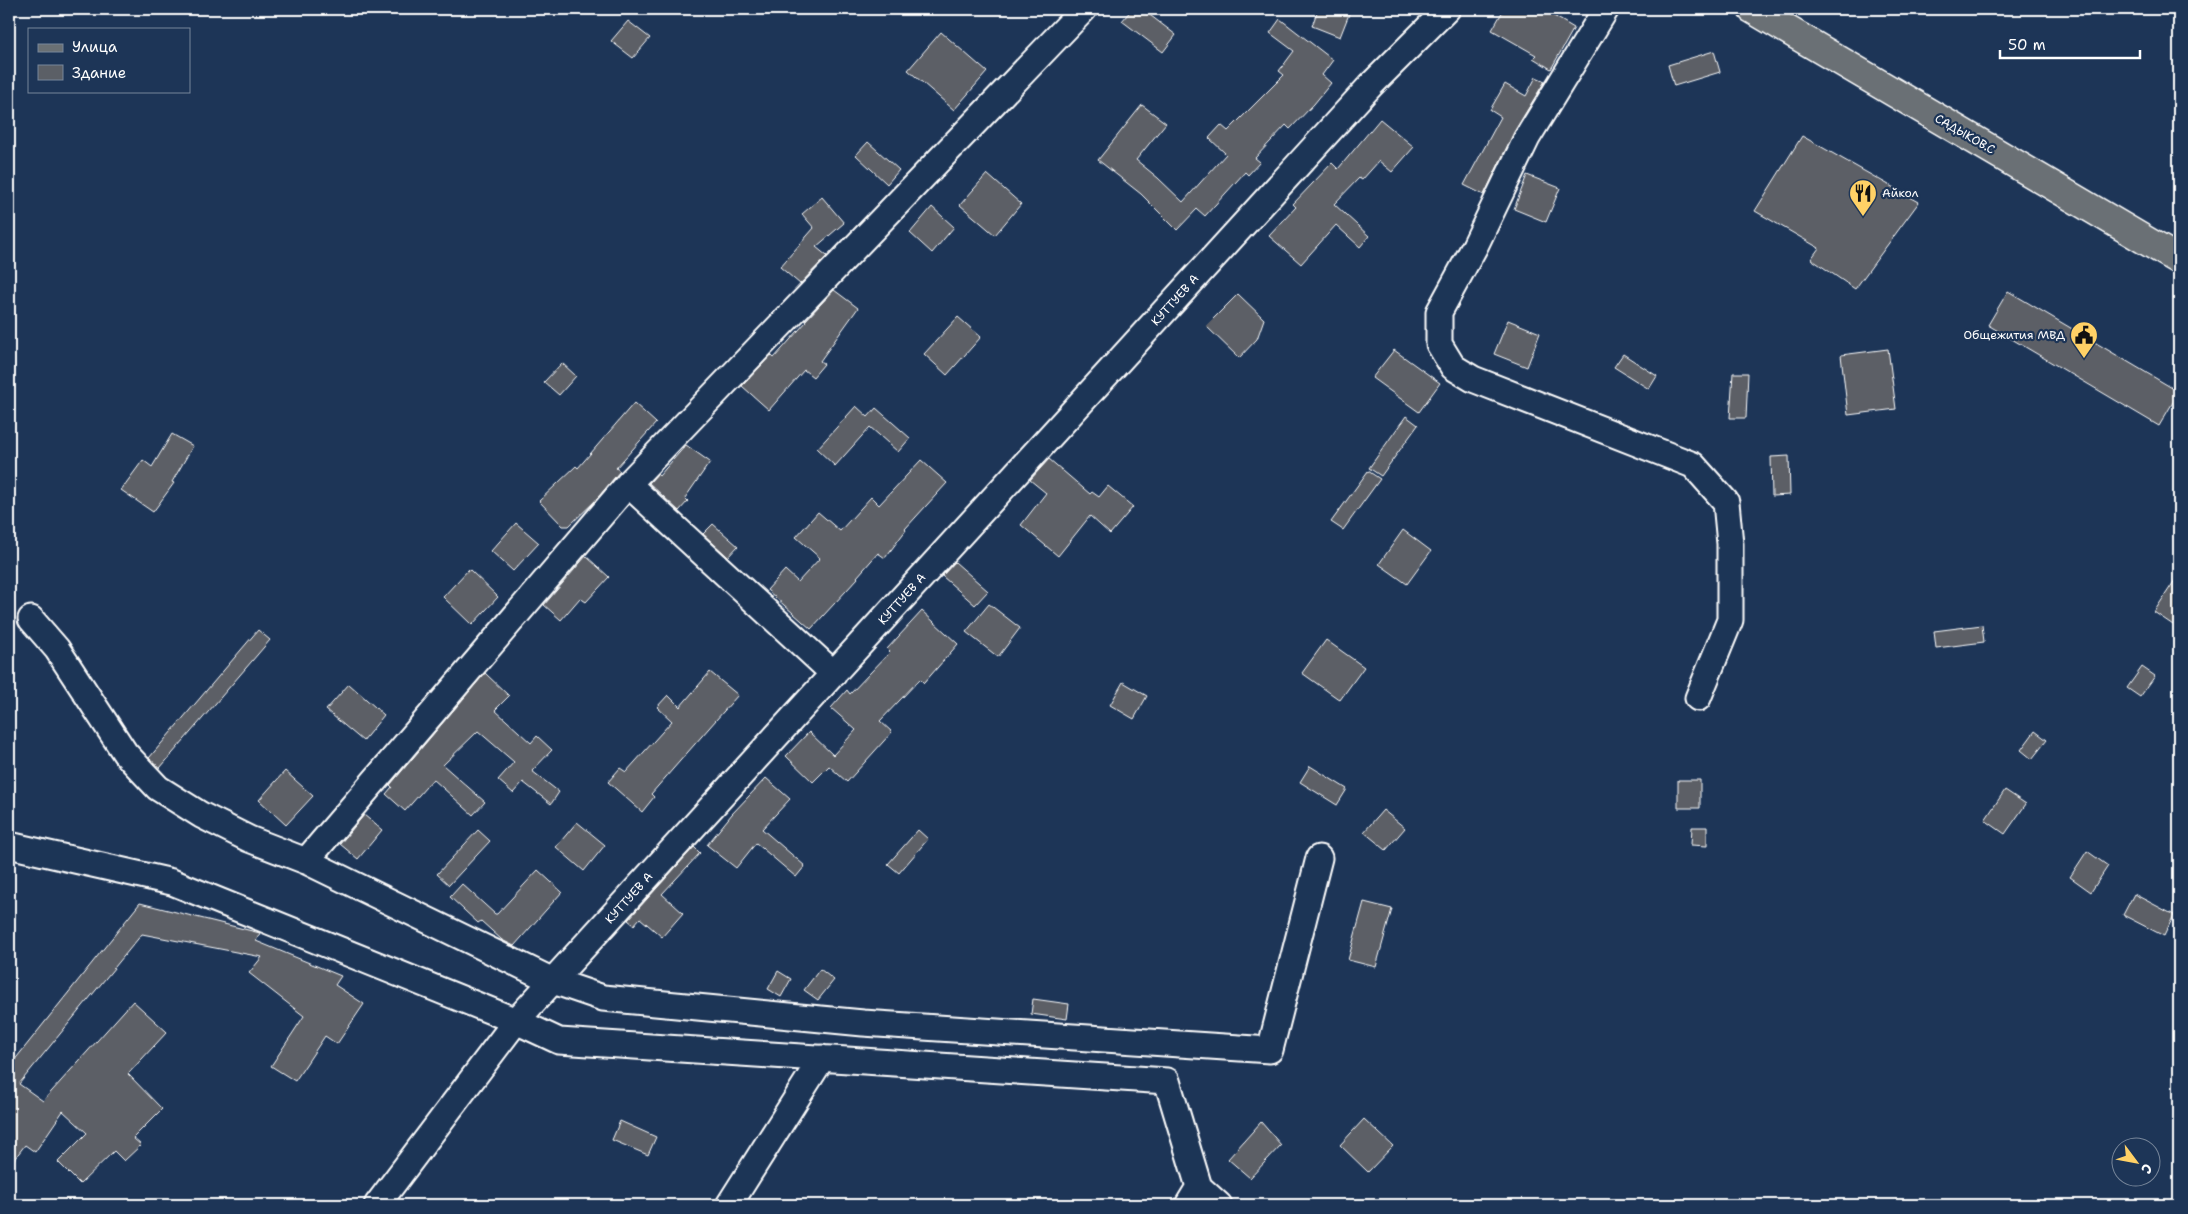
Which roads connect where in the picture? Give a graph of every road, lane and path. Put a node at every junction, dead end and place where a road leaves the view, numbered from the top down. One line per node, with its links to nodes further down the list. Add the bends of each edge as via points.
1 (1084, 9): 6 (street)
2 (1447, 9): 8 (street, КУТТУЕВ А, via 1371,86)
3 (1606, 9): 9 (street, via 1527,138 1439,312 1439,344 1453,367 1472,379 1693,465 1726,502 1730,544 1730,620)
4 (1752, 9): 5 (main road, САДЫКОВ.С)
5 (2179, 260)
6 (628, 484): 8 (street); 12 (street)
7 (31, 618): 12 (street, via 58,649 125,753 158,788 201,815 249,839)
8 (834, 674): 13 (street, КУТТУЕВ А)
9 (1698, 698)
10 (9, 845): 14 (street, via 172,882)
11 (1318, 858): 13 (street, via 1270,1050 863,1023 603,998)
12 (306, 861): 13 (street)
13 (553, 981): 14 (street, КУТТУЕВ А)
14 (516, 1021): 15 (street, via 559,1041); 17 (street, КУТТУЕВ А)
15 (822, 1058): 16 (street, via 1167,1081); 18 (street)
16 (1193, 1196): 19 (street)
17 (377, 1205)
18 (729, 1205)
19 (1219, 1205)

